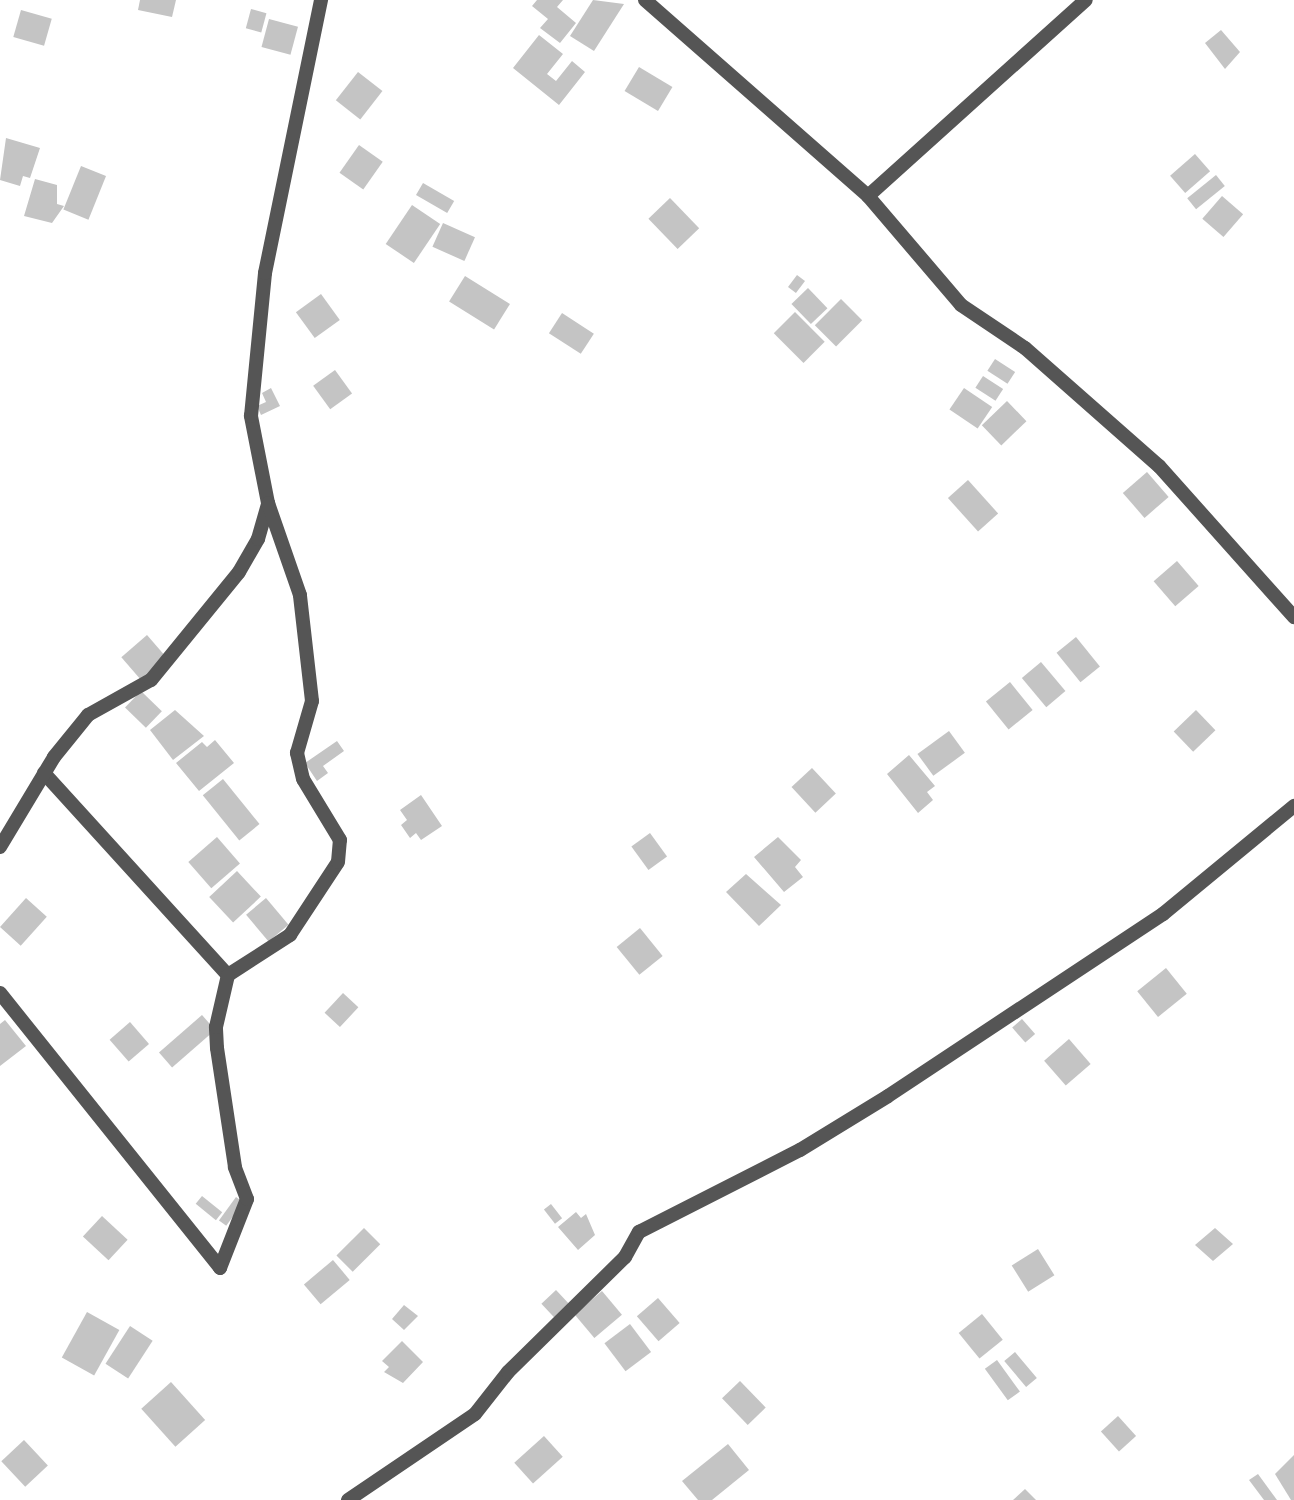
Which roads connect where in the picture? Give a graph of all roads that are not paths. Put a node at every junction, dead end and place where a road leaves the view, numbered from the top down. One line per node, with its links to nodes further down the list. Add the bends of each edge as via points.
1 (321, 0): 5 (street, via 265,274 251,416)
2 (645, 0): 4 (street)
3 (1086, 0): 4 (street)
4 (868, 196): 6 (street, via 961,305 1025,348 1159,466)
5 (268, 503): 7 (street, via 258,539 239,572 159,671 88,715); 10 (street, via 300,595 312,701 297,753 303,779 340,840 338,862 290,934)
6 (1294, 617)
7 (44, 773): 9 (street); 10 (street)
8 (1294, 806): 12 (street, via 1163,914 888,1096 800,1150 639,1232 625,1257 508,1372 475,1414)
9 (0, 847)
10 (228, 975): 11 (street, via 216,1027 217,1048 235,1167 247,1199 220,1268)
11 (0, 993)
12 (348, 1500)

